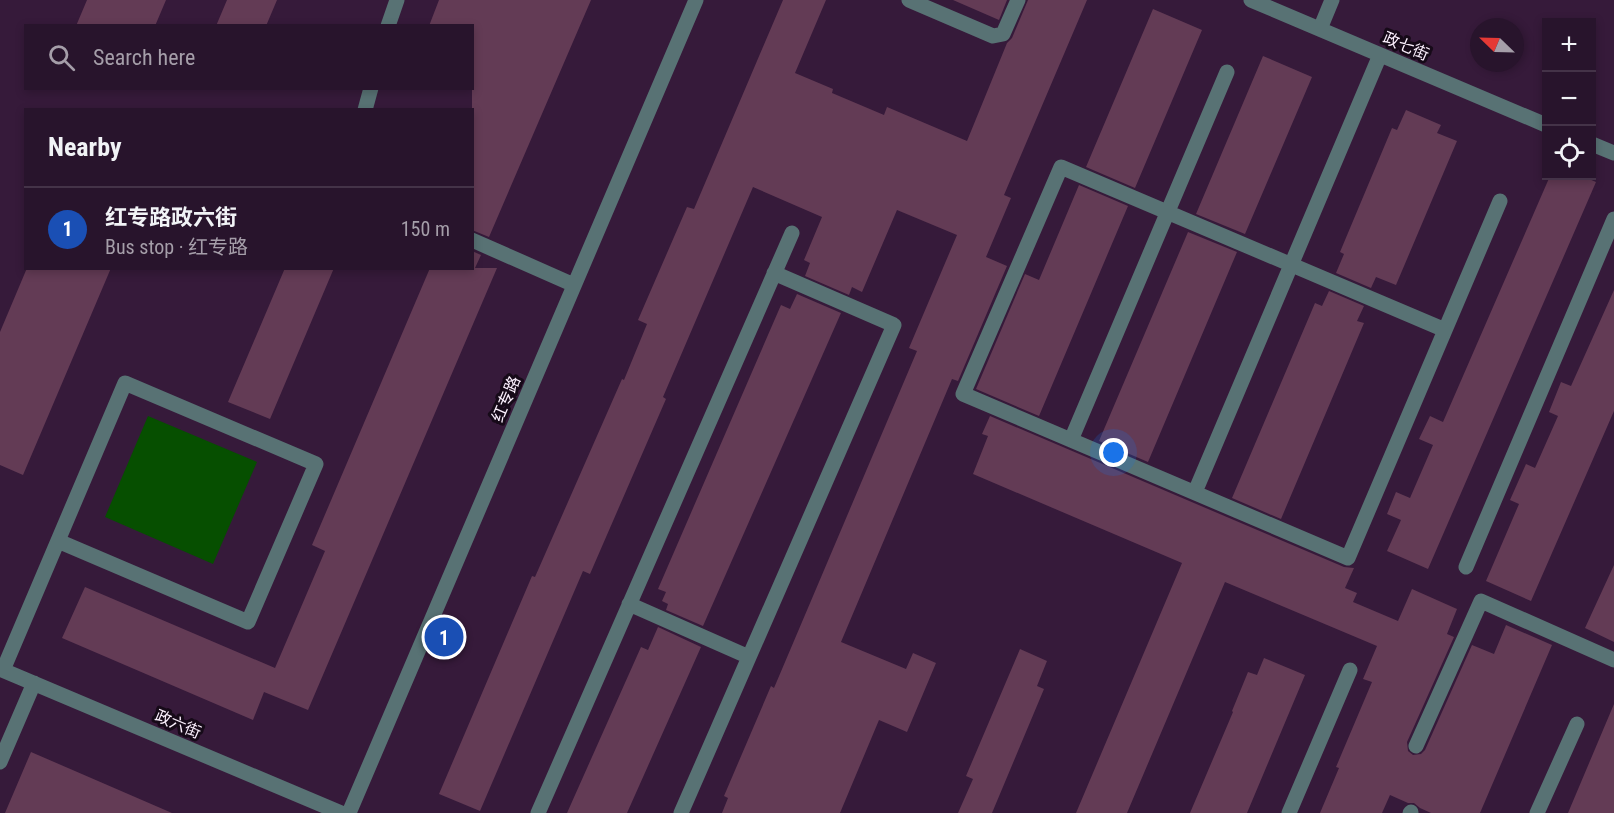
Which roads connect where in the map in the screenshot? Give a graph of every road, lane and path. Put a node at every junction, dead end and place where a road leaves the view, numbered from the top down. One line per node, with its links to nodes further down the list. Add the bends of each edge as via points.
1 (397, 0): 7 (street)
2 (696, 0): 23 (street, 红专路)
3 (909, 0): 4 (street, via 993,36 1003,34)
4 (1018, 0)
5 (1251, 0): 8 (street, 政七街)
6 (1332, 0): 8 (street)
7 (389, 24)
8 (1320, 29): 9 (street, 政七街)
9 (1380, 55): 13 (street, 政七街); 21 (street)
10 (1227, 72): 17 (street)
11 (369, 90): 12 (street)
12 (365, 108)
13 (1542, 123)
14 (1596, 146): 15 (street)
15 (1614, 153)
16 (1500, 201): 24 (street)
17 (1167, 212): 21 (street); 25 (street); 25 (street, via 1060,167 963,394)
18 (1614, 219): 28 (street)
19 (792, 232): 22 (street)
20 (474, 241): 23 (street)
21 (1291, 265): 24 (street); 26 (street)
22 (774, 273): 29 (street); 30 (street, via 894,325)
23 (574, 285): 39 (street, 红专路)
24 (1445, 330): 26 (street, via 1348,558)
25 (1071, 440): 26 (street)
26 (1194, 492)
27 (58, 541): 27 (street, via 125,383 316,464 248,622); 32 (street)
28 (1466, 567)
29 (629, 604): 30 (street); 40 (street)
30 (749, 657): 41 (street)
31 (1614, 660): 36 (street, via 1481,601)
32 (1, 669): 34 (street, 政六街)
33 (1350, 670): 42 (street)
34 (34, 683): 37 (street); 38 (street, 政六街)
35 (1577, 724): 43 (street)
36 (1416, 746)
37 (0, 762)
38 (341, 813)
39 (349, 813)
40 (538, 813)
41 (681, 813)
42 (1289, 813)
43 (1537, 813)

